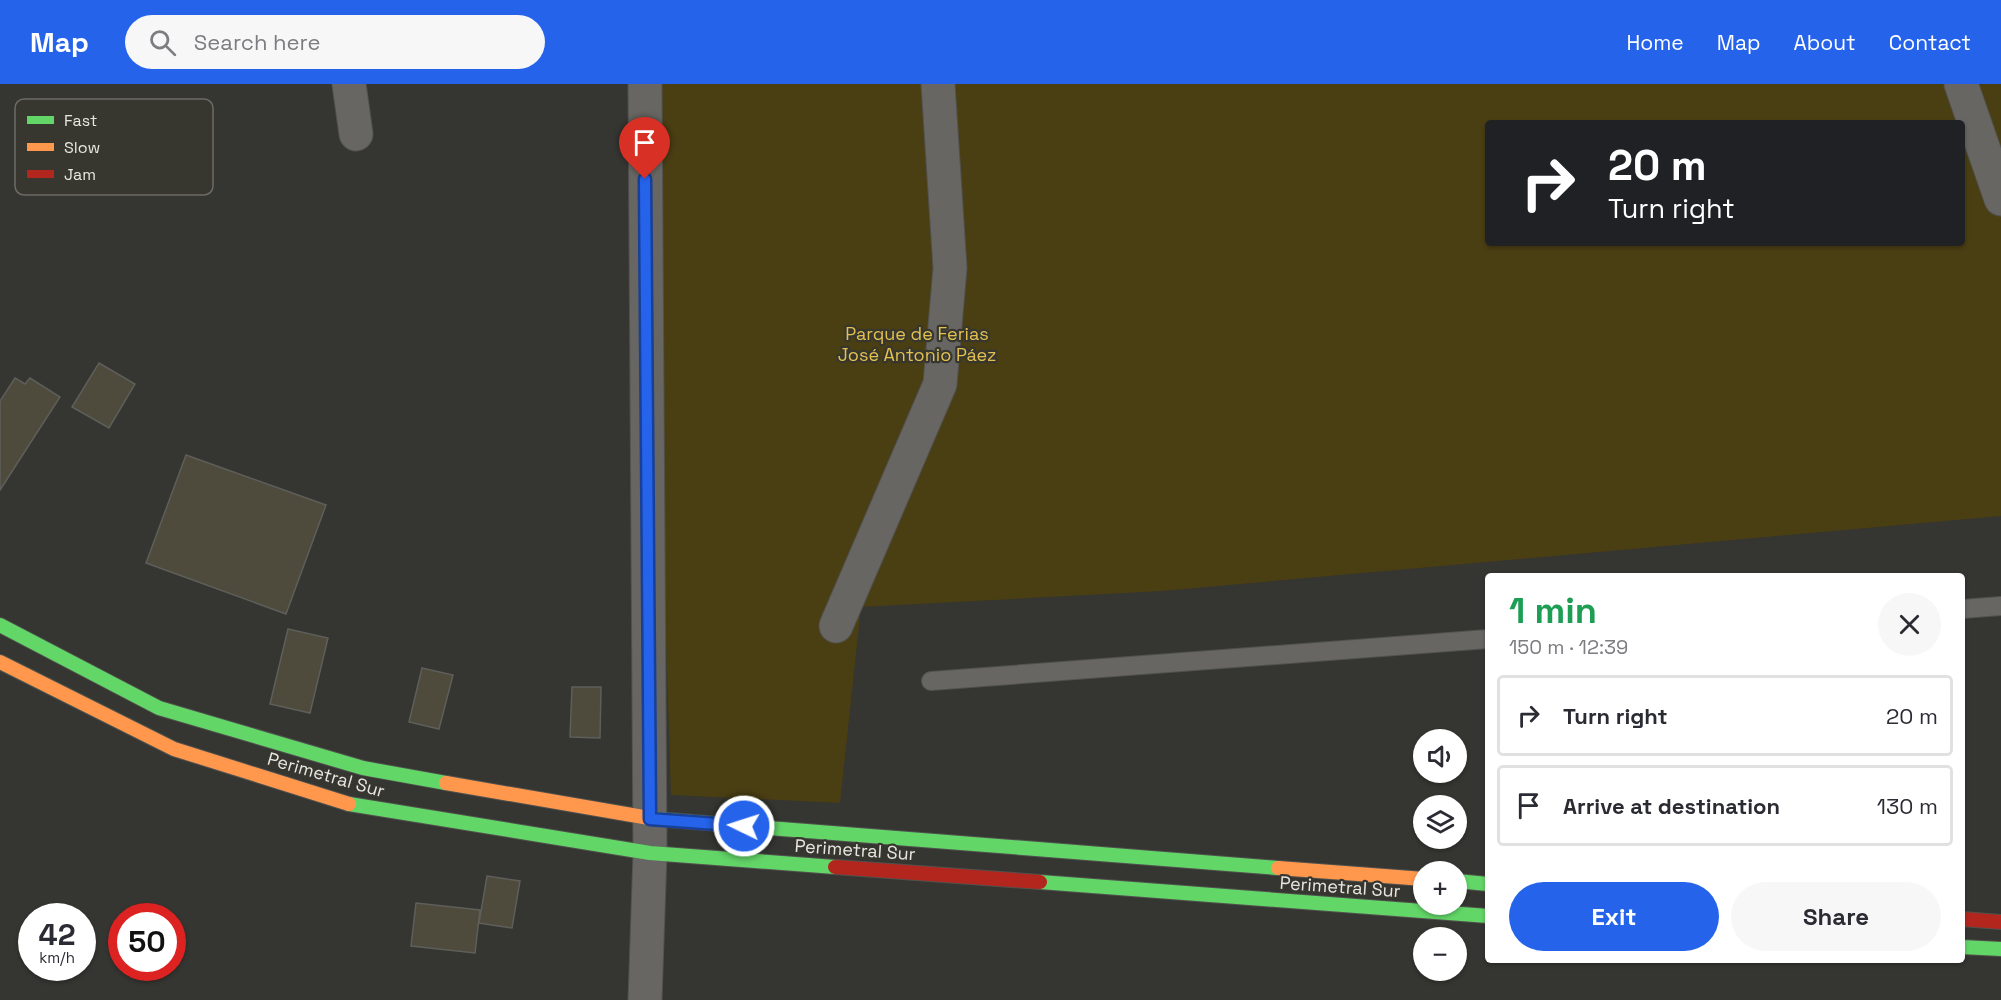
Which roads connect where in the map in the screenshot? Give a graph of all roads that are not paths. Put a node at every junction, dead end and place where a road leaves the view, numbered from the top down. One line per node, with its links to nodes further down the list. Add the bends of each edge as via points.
1 (349, 84): 5 (street)
2 (645, 84): 14 (street)
3 (938, 84): 10 (street, via 950,268 940,384)
4 (1961, 84): 6 (street)
5 (356, 134)
6 (2001, 199)
7 (2001, 606): 8 (lane)
8 (1965, 609)
9 (0, 625): 14 (main road, Perimetral Sur, via 170,711 363,768)
10 (836, 626)
11 (1485, 639): 13 (lane)
12 (0, 662): 15 (main road, Perimetral Sur, via 174,749 360,807)
13 (931, 681)
14 (650, 819): 15 (street); 16 (main road, Perimetral Sur)
15 (650, 853): 19 (main road, Perimetral Sur); 24 (street)
16 (1413, 878)
17 (1467, 882): 18 (main road)
18 (1485, 884)
19 (1485, 916)
20 (1965, 919): 21 (main road)
21 (2001, 922)
22 (1965, 947): 23 (main road)
23 (2001, 949)
24 (645, 1000)

